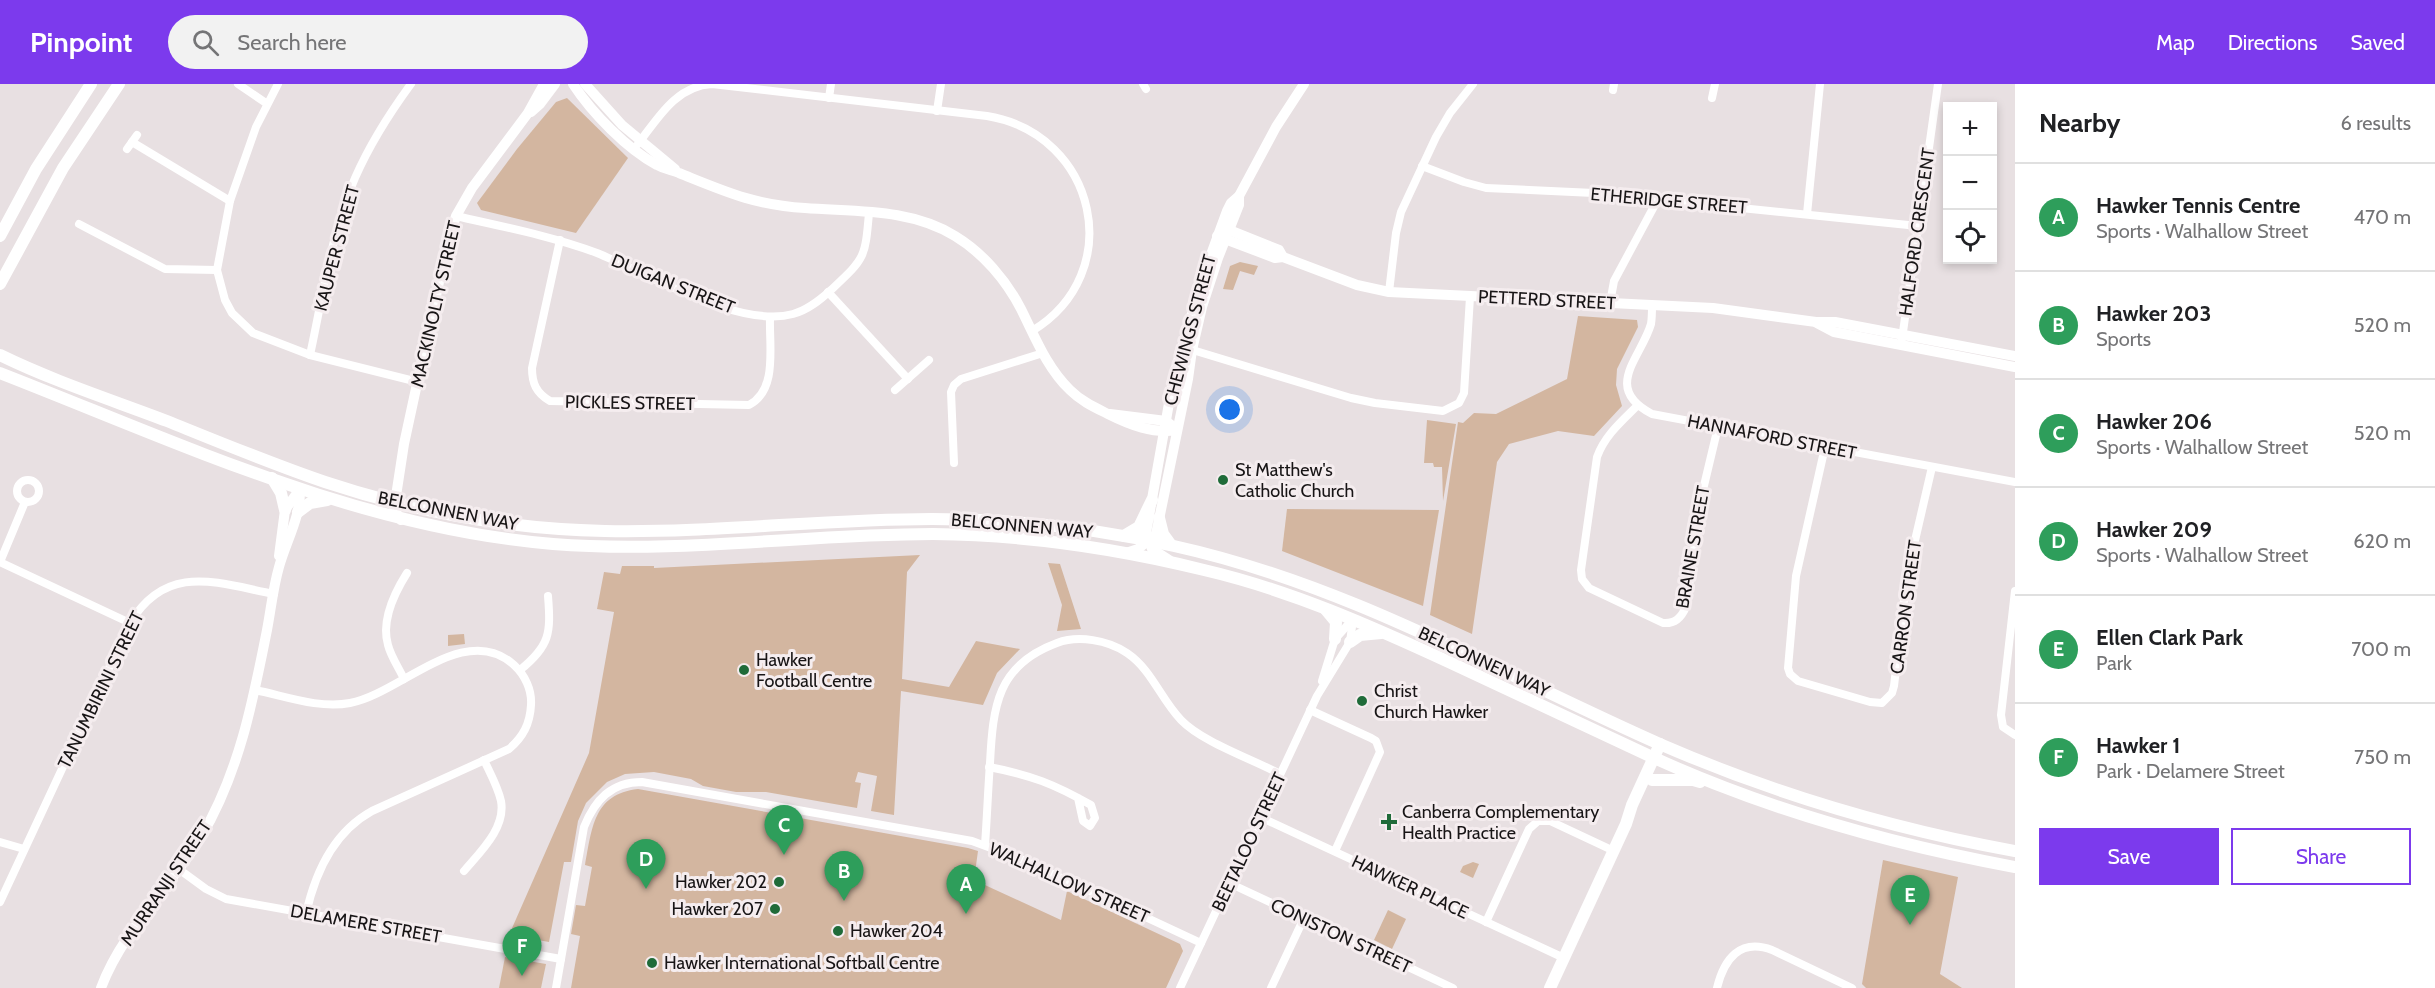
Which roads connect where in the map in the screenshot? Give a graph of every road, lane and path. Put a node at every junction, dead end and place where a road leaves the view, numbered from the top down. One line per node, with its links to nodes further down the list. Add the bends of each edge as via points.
1 (91, 84): 31 (main road, via 36,169)
2 (119, 84): 34 (main road, via 63,168)
3 (238, 84): 18 (street)
4 (278, 84): 18 (street)
5 (411, 84): 46 (street, KAUPER STREET, via 376,135 349,194)
6 (831, 84): 16 (street)
7 (940, 84): 19 (street)
8 (1304, 84): 30 (street, CHEWINGS STREET, via 1261,152 1239,196 1231,203)
9 (1473, 84): 22 (street, via 1450,113)
10 (1714, 84): 17 (street)
11 (1820, 84): 26 (street)
12 (1938, 84): 29 (street, HALFORD CRESCENT)
13 (724, 85): 16 (street); 21 (street, via 705,85 680,95)
14 (550, 86): 15 (street); 27 (street, MACKINOLTY STREET, via 472,188)
15 (579, 87): 21 (street, via 611,128)
16 (829, 98): 19 (street)
17 (1712, 98)
18 (266, 104): 24 (street)
19 (938, 111): 41 (street, via 1018,124 1060,154 1077,180 1088,219 1086,260 1063,305)
20 (132, 142): 24 (street)
21 (637, 145): 25 (street, via 657,165 722,192 769,204)
22 (1422, 165): 23 (street, ETHERIDGE STREET, via 1486,188); 36 (street, via 1401,212)
23 (1658, 199): 26 (street, ETHERIDGE STREET); 38 (street, via 1614,281)
24 (230, 201): 33 (street)
25 (868, 213): 35 (street, DUIGAN STREET, via 863,257); 41 (street, via 914,218 935,225 964,243 1006,285)
26 (1807, 214): 29 (street, ETHERIDGE STREET)
27 (456, 216): 32 (street, DUIGAN STREET); 53 (street, MACKINOLTY STREET)
28 (79, 224): 33 (street, via 165,269)
29 (1918, 226): 42 (street, HALFORD CRESCENT)
30 (1223, 233): 36 (street, PETTERD STREET, via 1275,258 1283,257 1357,285); 43 (street, CHEWINGS STREET)
31 (0, 236)
32 (560, 240): 40 (street, DUIGAN STREET, via 694,297); 40 (street, PICKLES STREET, via 532,368 537,391 550,400 749,405 760,398 767,384)
33 (217, 270): 46 (street, via 225,300 242,324 253,333)
34 (0, 284)
35 (828, 292): 40 (street, DUIGAN STREET, via 801,311); 52 (street)
36 (1389, 292): 37 (street, PETTERD STREET)
37 (1470, 297): 38 (street, PETTERD STREET); 43 (street, via 1464,393 1459,403 1443,411 1351,398)
38 (1610, 303): 39 (street, PETTERD STREET)
39 (1652, 305): 42 (street, PETTERD STREET, via 1834,322); 56 (street, via 1651,323 1628,372 1630,393)
40 (770, 318)
41 (1032, 331): 44 (street)
42 (1902, 340): 47 (street, PETTERD STREET); 49 (street, PETTERD STREET)
43 (1187, 348): 57 (street, CHEWINGS STREET, via 1174,375); 59 (street, CHEWINGS STREET)
44 (1042, 353): 57 (street, via 1055,374 1085,403 1107,414); 63 (street, via 961,379 954,385)
45 (0, 355): 51 (main road, BELCONNEN WAY)
46 (310, 355): 53 (street)
47 (2015, 356)
48 (929, 360): 52 (street)
49 (2015, 367)
50 (0, 373): 55 (main road, BELCONNEN WAY)
51 (56, 378): 55 (main road); 60 (main road, BELCONNEN WAY)
52 (908, 379): 54 (street)
53 (418, 382): 73 (street, MACKINOLTY STREET)
54 (895, 390)
55 (51, 393): 62 (main road, BELCONNEN WAY)
56 (1638, 405): 58 (street, HANNAFORD STREET, via 1652,414); 58 (street, BRAINE STREET, via 1599,450 1582,579 1589,588 1663,623 1675,621 1686,607 1702,494)
57 (1165, 426): 59 (street); 71 (street, CHEWINGS STREET)
58 (1718, 427): 61 (street, HANNAFORD STREET)
59 (1177, 430): 76 (street, CHEWINGS STREET)
60 (206, 436): 62 (main road); 64 (main road, BELCONNEN WAY)
61 (1825, 447): 65 (street, HANNAFORD STREET); 65 (street, CARRON STREET, via 1796,576 1788,668 1798,681 1870,702 1882,703 1894,686 1906,575)
62 (200, 451): 66 (main road, BELCONNEN WAY)
63 (954, 463)
64 (285, 467): 67 (main road, BELCONNEN WAY); 69 (main road)
65 (1932, 467): 68 (street, HANNAFORD STREET)
66 (272, 478): 69 (main road, BELCONNEN WAY); 74 (main road)
67 (325, 482): 69 (main road); 73 (main road, BELCONNEN WAY)
68 (2015, 482)
69 (300, 489): 70 (main road, BELCONNEN WAY); 74 (street, MURRANJI STREET)
70 (332, 500): 74 (main road); 75 (main road, BELCONNEN WAY)
71 (1152, 500): 81 (main road, via 1139,527); 82 (street, CHEWINGS STREET, via 1146,533)
72 (25, 501): 86 (street)
73 (391, 501): 75 (street); 77 (street); 79 (main road, BELCONNEN WAY, via 521,526)
74 (292, 511): 90 (street, MURRANJI STREET)
75 (372, 512): 77 (main road, BELCONNEN WAY)
76 (1159, 518): 82 (street, CHEWINGS STREET, via 1156,534); 83 (main road)
77 (401, 520): 84 (main road, BELCONNEN WAY, via 513,540)
78 (891, 520): 79 (main road, BELCONNEN WAY); 80 (main road); 81 (main road, BELCONNEN WAY, via 970,520)
79 (640, 531): 84 (main road)
80 (892, 535): 84 (main road, BELCONNEN WAY); 85 (main road, BELCONNEN WAY, via 980,536)
81 (1124, 536): 82 (main road, BELCONNEN WAY)
82 (1149, 541): 83 (main road, BELCONNEN WAY); 85 (street); 87 (street, via 1158,554)
83 (1171, 545): 91 (main road, BELCONNEN WAY, via 1256,567)
84 (640, 546)
85 (1126, 553): 87 (main road, BELCONNEN WAY)
86 (0, 562): 96 (street)
87 (1173, 563): 93 (main road, BELCONNEN WAY, via 1252,583)
88 (407, 573): 101 (street, via 393,600 386,636)
89 (2015, 591): 105 (street, via 2001,715 2003,727)
90 (274, 594): 96 (street, TANUMBIRINI STREET, via 204,580 180,582 148,600); 102 (street, MURRANJI STREET)
91 (1334, 594): 94 (main road, BELCONNEN WAY); 95 (main road, via 1350,609)
92 (548, 596): 100 (street, via 550,621 543,648)
93 (1324, 608): 95 (main road, BELCONNEN WAY); 98 (main road, via 1336,622)
94 (1383, 615): 95 (main road, via 1365,614); 106 (main road, BELCONNEN WAY)
95 (1353, 620): 97 (main road, BELCONNEN WAY); 98 (street, BEETALOO STREET); 99 (street, BEETALOO STREET)
96 (130, 623): 120 (street, TANUMBIRINI STREET)
97 (1385, 633): 99 (main road, via 1360,635); 107 (main road, BELCONNEN WAY)
98 (1335, 639): 103 (street, BEETALOO STREET)
99 (1350, 642): 103 (street, BEETALOO STREET)
100 (520, 670): 101 (street, via 497,654 478,649 453,655); 108 (street, via 531,699 525,731 509,749)
101 (404, 679): 102 (street, via 368,697 337,705)
102 (255, 690): 125 (street, MURRANJI STREET, via 225,788)
103 (1317, 696): 104 (street, BEETALOO STREET)
104 (1310, 710): 110 (street, BEETALOO STREET); 121 (street, HAWKER PLACE, via 1371,738 1380,752)
105 (2015, 735)
106 (1663, 745): 107 (main road); 115 (main road, BELCONNEN WAY, via 1776,790)
107 (1657, 759): 111 (main road); 112 (main road, BELCONNEN WAY); 116 (main road)
108 (484, 760): 126 (street, via 498,791 501,813 486,847); 129 (street, via 351,824 330,852 311,891)
109 (989, 767): 110 (street, via 993,715 1009,676 1031,654 1073,639 1106,643 1127,653 1151,676 1189,727); 113 (street, via 1034,777); 119 (street)
110 (1280, 774): 114 (street, BEETALOO STREET)
111 (1652, 780): 112 (main road, via 1693,780); 116 (main road)
112 (1742, 794): 117 (main road, BELCONNEN WAY)
113 (1078, 798)
114 (1260, 816): 121 (street, HAWKER PLACE); 127 (street, BEETALOO STREET)
115 (1864, 817): 117 (main road); 123 (main road, BELCONNEN WAY)
116 (1626, 824): 122 (main road)
117 (1860, 832): 124 (main road, BELCONNEN WAY)
118 (0, 842): 120 (street)
119 (986, 845): 132 (street, WALHALLOW STREET); 134 (street, WALHALLOW STREET, via 630,782 612,788 587,820)
120 (24, 849): 128 (street, TANUMBIRINI STREET)
121 (1335, 851): 131 (street, HAWKER PLACE)
122 (1614, 851): 131 (street, HAWKER PLACE, via 1550,821 1538,821 1529,829); 133 (main road)
123 (2015, 851)
124 (2015, 867)
125 (180, 870): 129 (street, DELAMERE STREET, via 226,899); 135 (street, MURRANJI STREET, via 123,946)
126 (464, 871)
127 (1229, 883): 130 (street, CONISTON STREET); 132 (street, BEETALOO STREET)
128 (0, 902)
129 (306, 914): 134 (street, DELAMERE STREET)
130 (1304, 918): 138 (street); 139 (street, CONISTON STREET)
131 (1486, 922): 133 (street, HAWKER PLACE)
132 (1201, 943): 137 (street, BEETALOO STREET)
133 (1564, 958): 140 (main road)
134 (561, 959): 136 (street, WALHALLOW STREET)
135 (101, 988)
136 (556, 988)
137 (1180, 988)
138 (1271, 988)
139 (1453, 988)
140 (1550, 988)
141 (1717, 988): 142 (street, via 1729,960 1749,946 1772,950)
142 (1852, 988)

